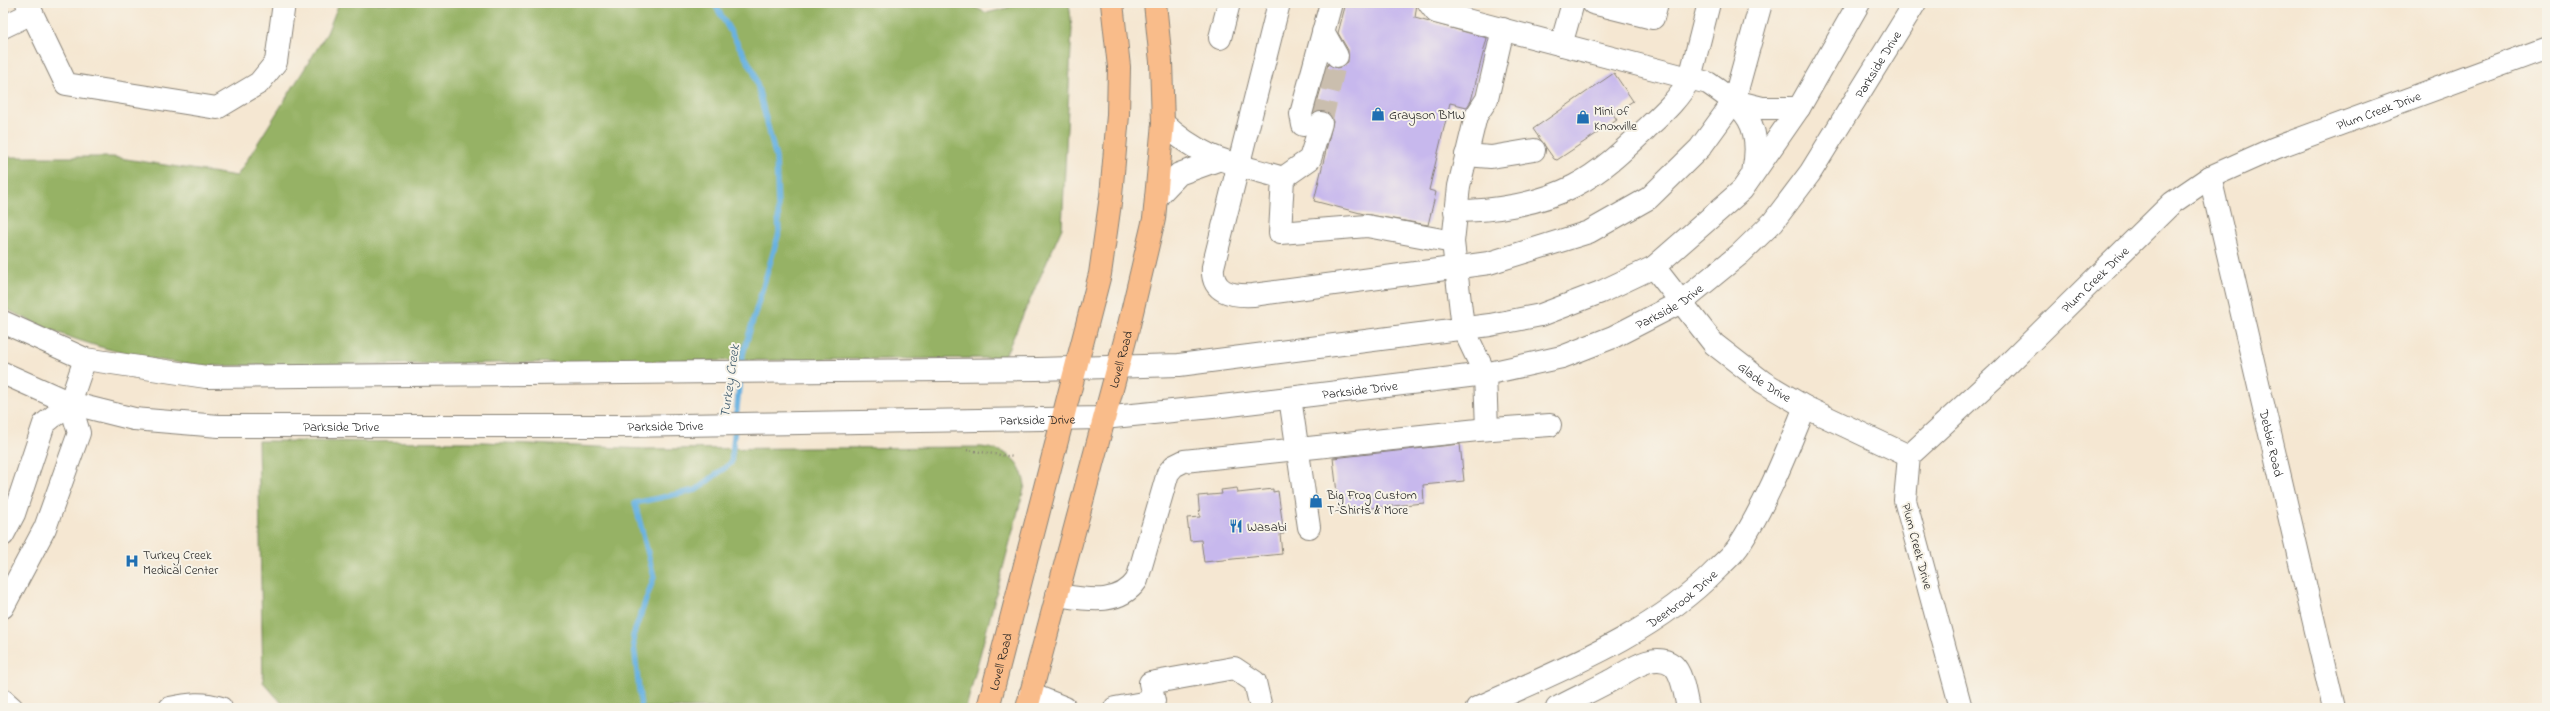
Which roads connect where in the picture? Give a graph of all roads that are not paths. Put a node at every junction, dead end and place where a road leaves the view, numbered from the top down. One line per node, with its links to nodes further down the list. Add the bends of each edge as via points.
1 (284, 3): 15 (street, via 276,62 259,83 217,108 66,84)
2 (1112, 3): 42 (main road, Lovell Road, via 1119,67 1116,156 1100,274)
3 (1156, 3): 26 (main road, Lovell Road)
4 (1230, 3): 19 (street)
5 (1280, 3): 29 (street)
6 (1330, 3): 18 (street)
7 (1430, 3): 17 (street, via 1436,12)
8 (1573, 3): 20 (street)
9 (1593, 3): 10 (street, via 1653,18)
10 (1657, 3)
11 (1709, 3): 23 (street)
12 (1761, 3): 24 (street)
13 (1860, 3): 25 (street)
14 (1915, 3): 38 (street, Parkside Drive, via 1810,173 1773,222 1740,254)
15 (29, 8): 16 (street)
16 (3, 27)
17 (1503, 29): 20 (street); 28 (street, via 1487,98 1476,116)
18 (1323, 31): 22 (street); 32 (street, via 1301,114 1312,124 1310,159)
19 (1220, 38)
20 (1561, 45): 23 (street)
21 (2547, 48): 31 (street, Plum Creek Drive, via 2275,148)
22 (1337, 56)
23 (1690, 78): 24 (street, via 1708,83); 34 (street, via 1685,88 1665,111 1630,145 1574,186 1547,197 1508,206)
24 (1734, 101): 25 (street, via 1762,108); 30 (street, via 1745,112 1755,139 1756,160); 37 (street, via 1700,148 1648,198 1590,232 1489,264)
25 (1799, 108): 30 (street)
26 (1163, 123): 29 (street, via 1185,143); 33 (main road, Lovell Road)
27 (1534, 150): 28 (street, via 1491,157)
28 (1466, 155): 34 (street)
29 (1228, 162): 32 (street); 33 (street, via 1179,174); 37 (street, via 1212,276 1217,286 1232,295 1253,295)
30 (1753, 175): 36 (street, via 1742,190)
31 (2210, 177): 54 (street, Plum Creek Drive, via 2172,203); 73 (street, Debbie Road)
32 (1283, 178): 35 (street, via 1280,233 1367,226)
33 (1156, 198): 43 (main road, Lovell Road, via 1152,227)
34 (1455, 212): 35 (street)
35 (1453, 242): 37 (street)
36 (1654, 266): 38 (street, Glade Drive); 40 (street, via 1601,292 1541,315)
37 (1454, 268): 40 (street)
38 (1681, 302): 45 (street, Parkside Drive, via 1613,337 1562,357); 48 (street, Glade Drive, via 1714,344 1763,382)
39 (3, 322): 41 (street)
40 (1463, 328): 43 (street, via 1179,365); 45 (street)
41 (85, 359): 42 (street, via 206,377); 47 (street)
42 (1077, 368): 43 (street); 49 (main road, Lovell Road)
43 (1117, 368): 50 (main road, Lovell Road)
44 (3, 373): 47 (street, Parkside Drive)
45 (1485, 374): 46 (street, Parkside Drive); 52 (street)
46 (1290, 398): 50 (street, Parkside Drive); 53 (street)
47 (70, 403): 49 (street, Parkside Drive, via 134,419 219,426 710,425); 56 (street, via 44,424 14,514); 58 (street, via 79,433 45,528)
48 (1805, 407): 54 (street, Glade Drive); 69 (street, Deerbrook Drive, via 1777,474 1740,546 1698,589 1642,627 1581,660)
49 (1064, 418): 50 (street, Parkside Drive); 65 (main road, Lovell Road)
50 (1103, 418): 57 (main road, Lovell Road)
51 (1550, 425): 52 (street)
52 (1487, 429): 53 (street)
53 (1299, 450): 55 (street); 57 (street, via 1184,462 1174,466 1168,473 1137,580 1131,589 1118,597 1099,599)
54 (1909, 456): 72 (street, Plum Creek Drive, via 1905,500)
55 (1309, 526)
56 (3, 535)
57 (1057, 595): 60 (main road, Lovell Road)
58 (5, 596)
59 (3, 700): 62 (street)
60 (1028, 701): 66 (street)
61 (1154, 705): 67 (street); 68 (street, via 1150,683 1234,668 1255,682)
62 (12, 708)
63 (170, 708): 64 (street, via 190,704 210,704)
64 (221, 708)
65 (988, 708)
66 (1064, 708)
67 (1115, 708)
68 (1261, 708)
69 (1477, 708)
70 (1556, 708): 71 (street, via 1637,665 1664,661 1679,673)
71 (1688, 708)
72 (1961, 708)
73 (2334, 708)

